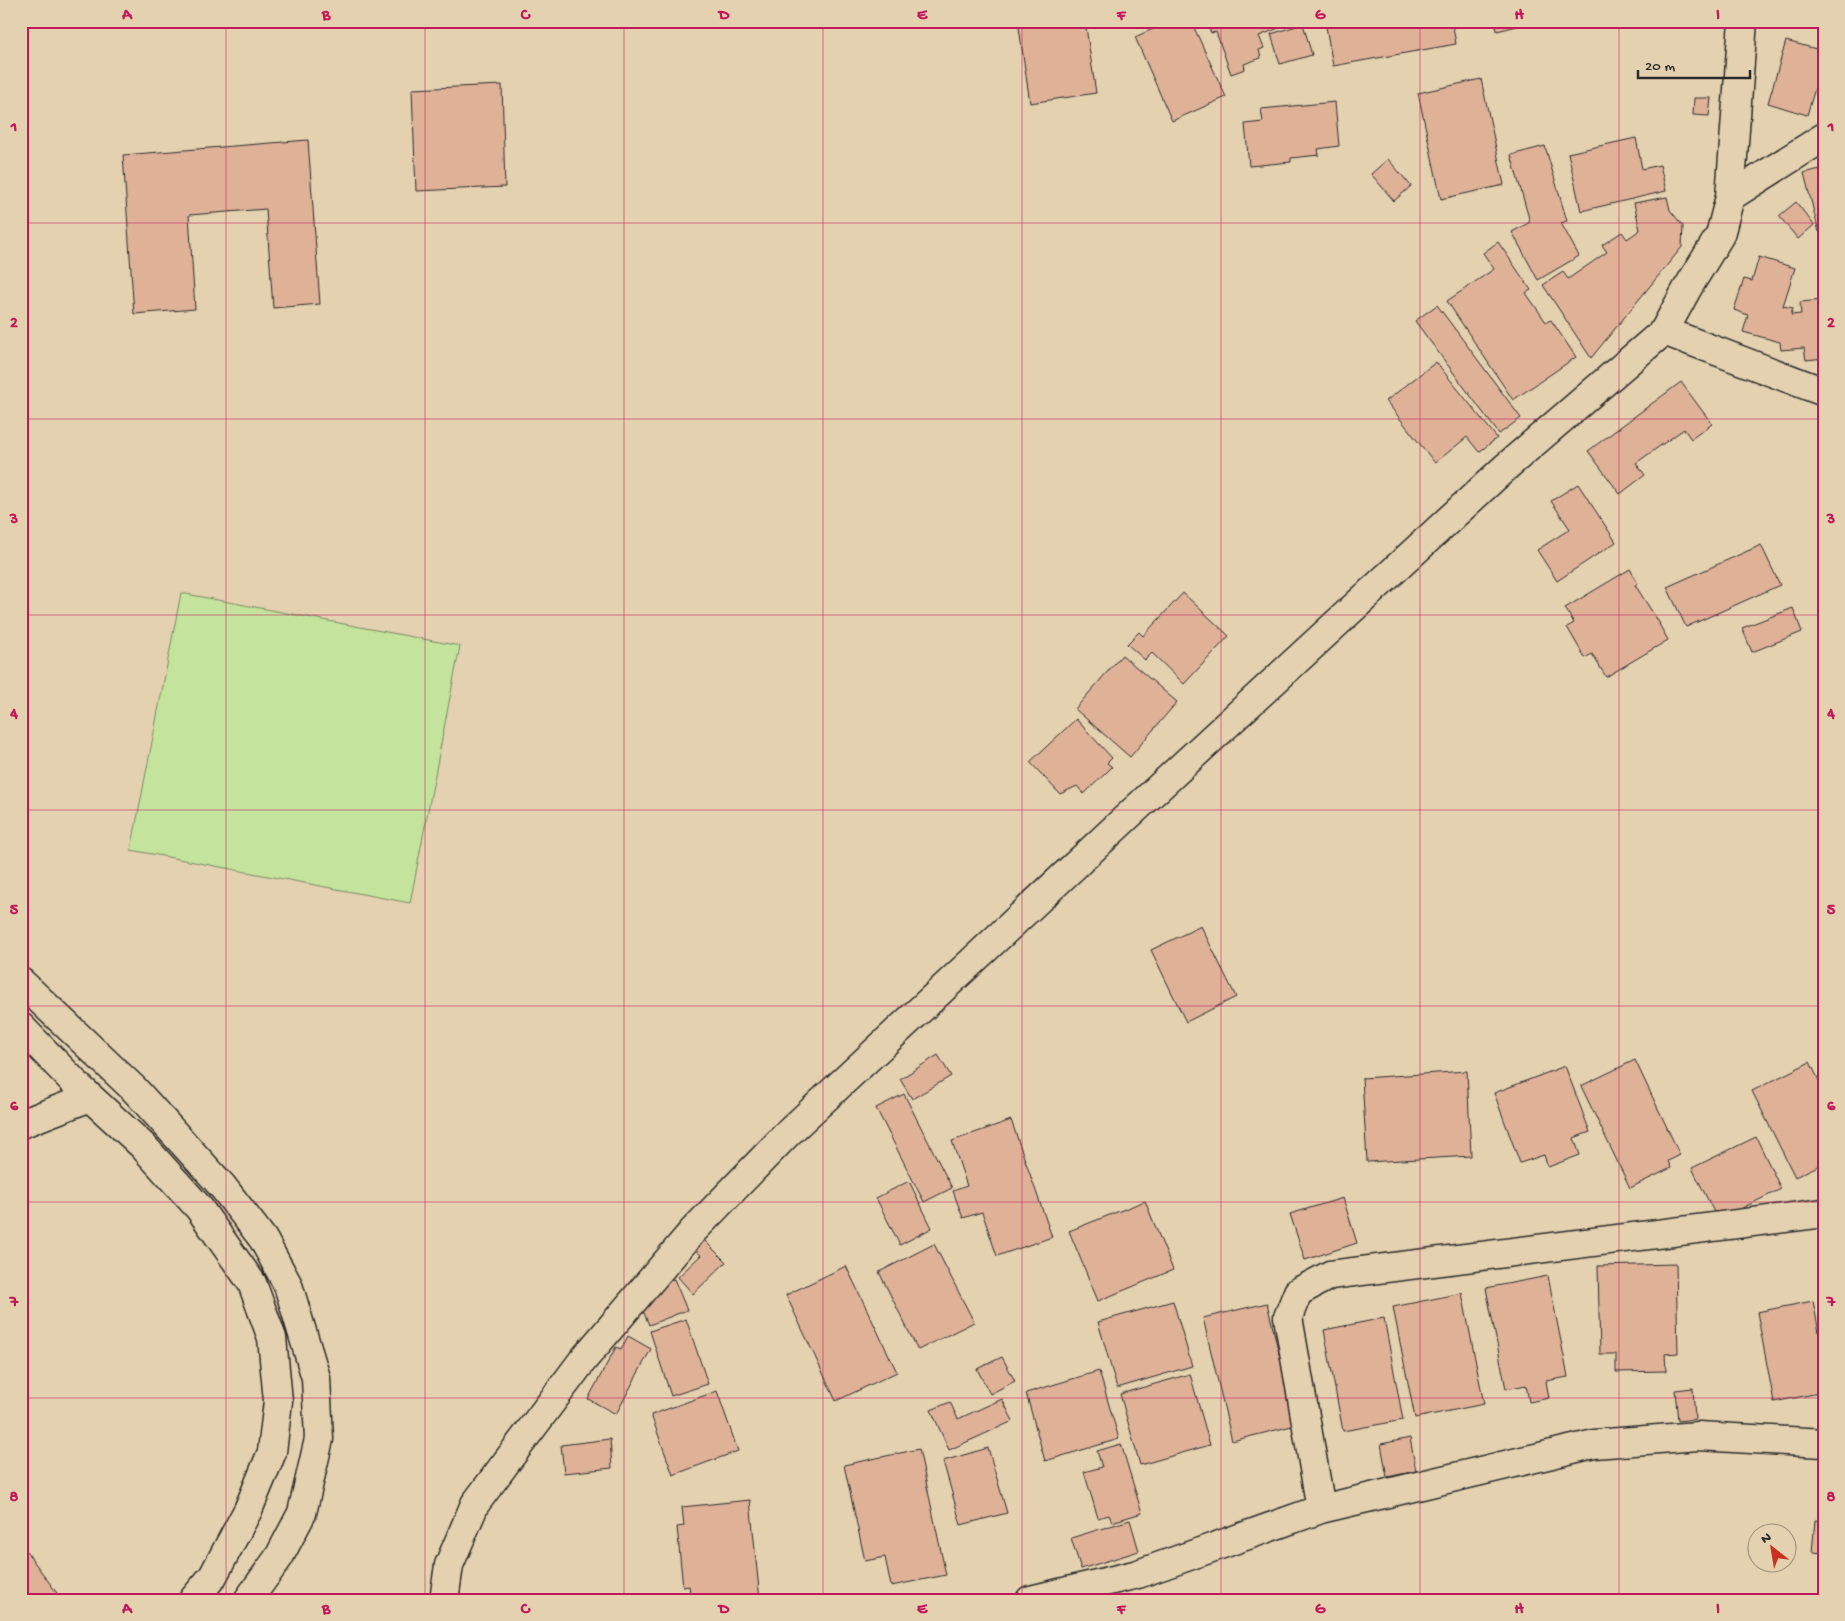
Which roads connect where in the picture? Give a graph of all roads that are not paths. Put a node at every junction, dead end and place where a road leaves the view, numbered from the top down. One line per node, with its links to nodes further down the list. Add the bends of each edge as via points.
1 (1743, 21): 3 (street)
2 (1824, 137): 3 (street)
3 (1730, 197): 4 (street, via 1720,235)
4 (1664, 331): 5 (street); 15 (street, via 1507,466 1142,802 787,1134 692,1232 583,1360 475,1504 449,1565)
5 (1824, 392)
6 (21, 982): 14 (street, via 134,1089 222,1187 263,1239 288,1285 316,1378 319,1439 302,1513 279,1557)
7 (21, 1028): 8 (street)
8 (90, 1097): 9 (street); 13 (street, via 143,1146 199,1208 252,1283 272,1338 278,1402 272,1452 248,1510 213,1576)
9 (21, 1124)
10 (1824, 1213): 12 (street, via 1330,1275 1298,1292 1288,1317)
11 (1824, 1442): 12 (street, via 1698,1436 1594,1444)
12 (1321, 1508): 16 (street, via 1138,1574)
13 (193, 1600)
14 (248, 1600)
15 (444, 1600)
16 (1030, 1600)

